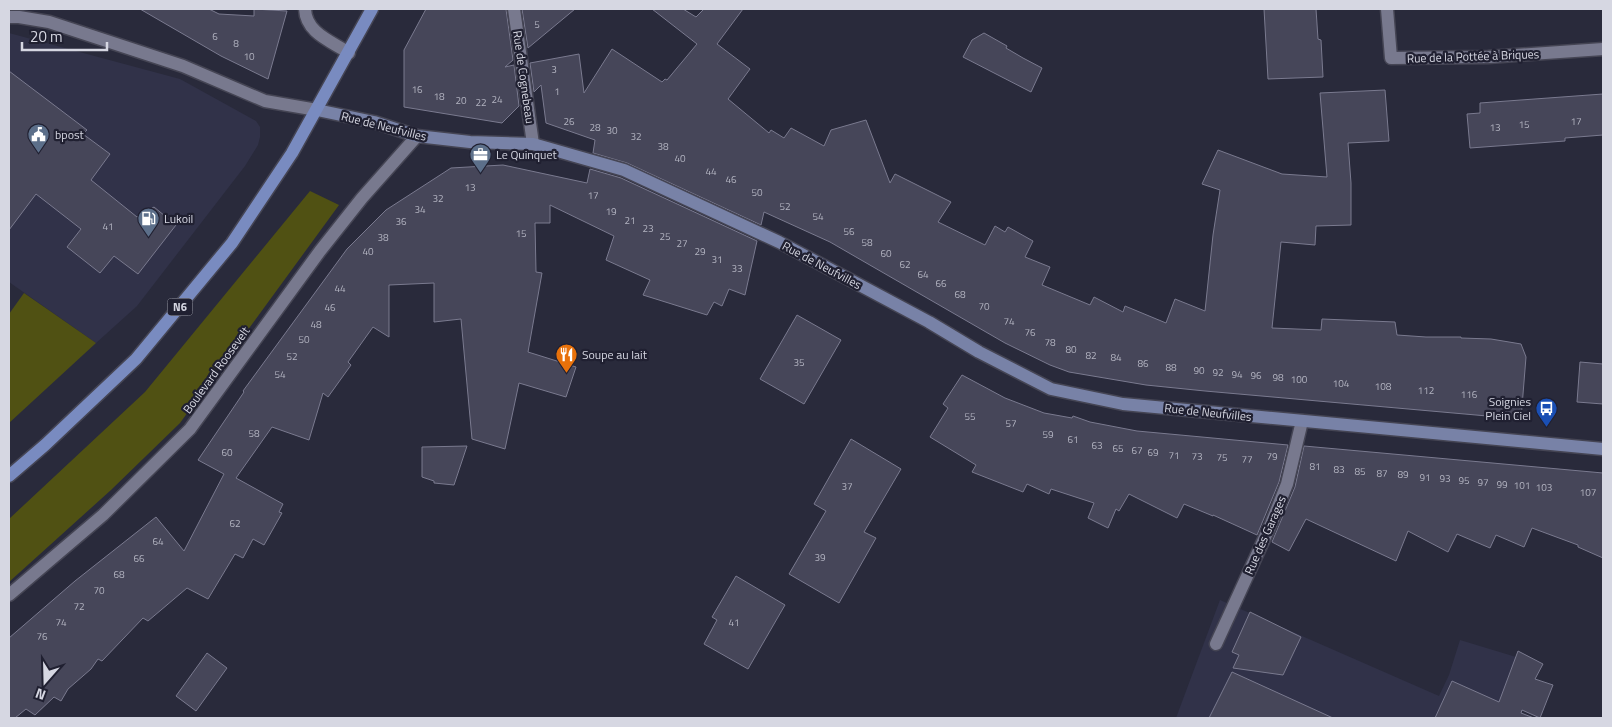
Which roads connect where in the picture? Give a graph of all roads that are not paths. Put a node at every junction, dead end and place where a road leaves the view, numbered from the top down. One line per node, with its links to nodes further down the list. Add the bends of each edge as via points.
1 (27, 9): 7 (street)
2 (305, 9): 9 (street, via 312,30)
3 (372, 9): 9 (main road, N6)
4 (514, 9): 12 (street, Rue de Cognebeau)
5 (1386, 9): 8 (street, Rue de la Pottée à Briques, via 1391,58 1488,57)
6 (9, 17): 7 (street)
7 (49, 22): 10 (street, Rue de Neufvilles, via 183,66 265,101)
8 (1603, 50)
9 (349, 53): 10 (main road, N6)
10 (317, 110): 11 (main road, Rue de Neufvilles, via 374,122); 15 (main road, N6, via 232,243 174,314 136,359)
11 (417, 136): 12 (main road, Rue de Neufvilles); 16 (street, Boulevard Roosevelt, via 320,251 190,429 103,514)
12 (533, 144): 13 (main road, Rue de Neufvilles, via 624,170 779,242 1051,389 1123,404)
13 (1302, 421): 14 (main road, Rue de Neufvilles); 17 (street, Rue des Garages, via 1277,508)
14 (1603, 449)
15 (9, 476)
16 (9, 595)
17 (1216, 644)

